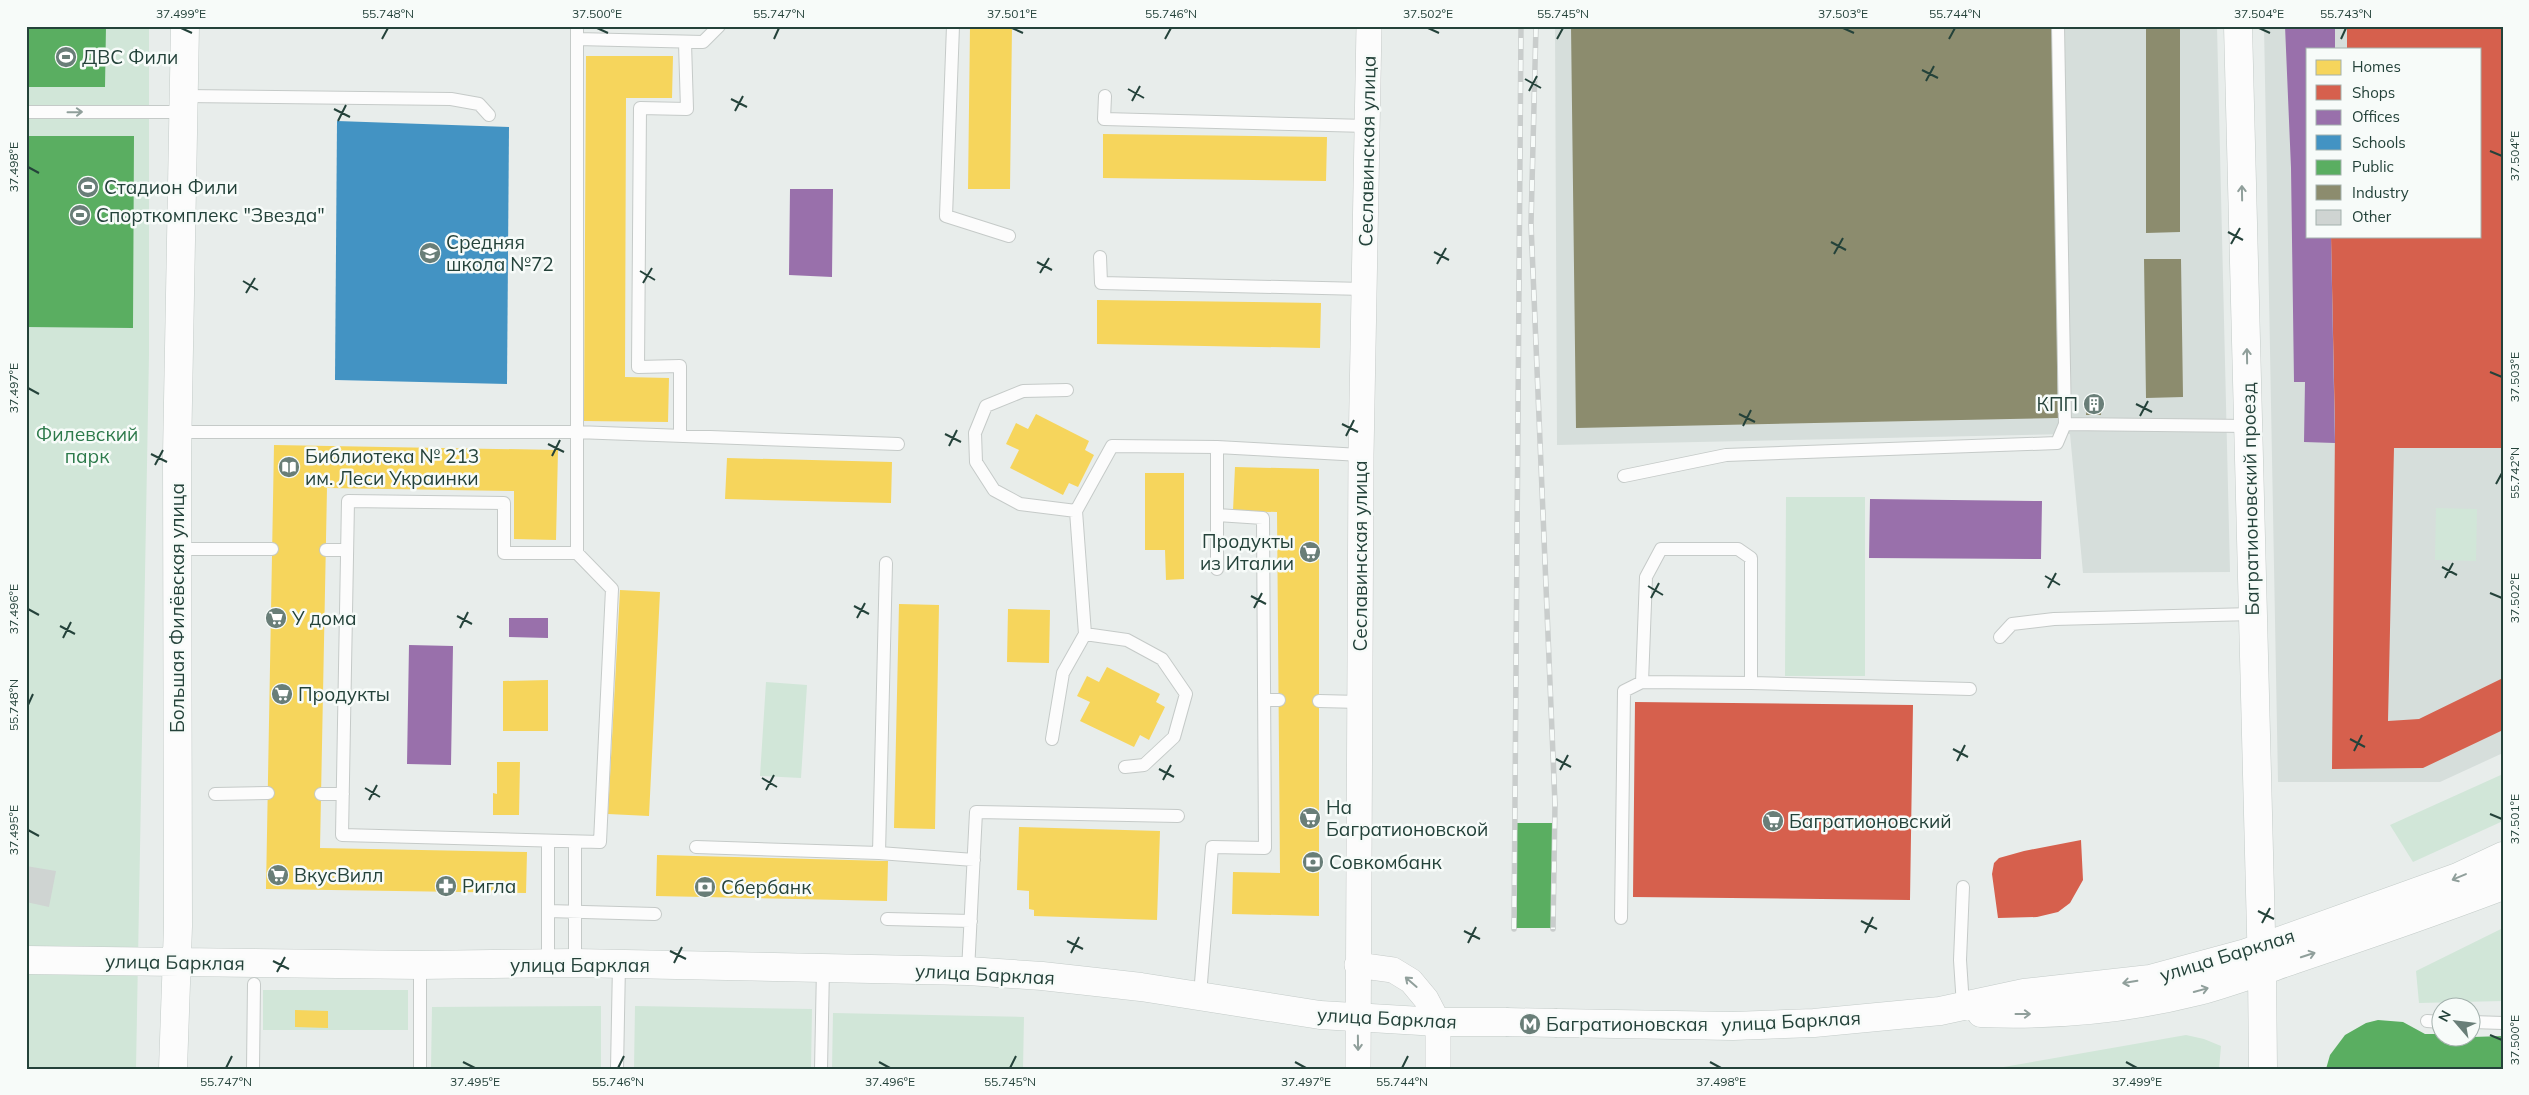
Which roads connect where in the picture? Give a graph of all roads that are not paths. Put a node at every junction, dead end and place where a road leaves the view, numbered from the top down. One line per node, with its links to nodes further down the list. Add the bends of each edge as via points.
1 (185, 26): 10 (main road, Большая Филёвская улица)
2 (719, 26): 8 (lane, via 703,42)
3 (953, 26): 14 (lane, via 946,216)
4 (1369, 26): 13 (street, Сеславинская улица)
5 (2058, 26): 18 (lane)
6 (2238, 26): 19 (main road, Багратионовский проезд, one-way to 6)
7 (577, 33): 8 (lane); 21 (lane)
8 (685, 43): 22 (lane, via 687,109 640,108 638,367 680,366)
9 (1105, 96): 13 (lane, via 1104,119)
10 (184, 104): 11 (lane, one-way to 10); 12 (lane, via 451,99 479,104); 20 (main road, Большая Филёвская улица)
11 (26, 112)
12 (489, 115)
13 (1367, 126): 16 (street, Сеславинская улица)
14 (1009, 236)
15 (1100, 257): 16 (lane, via 1101,283)
16 (1364, 289): 25 (street, Сеславинская улица)
17 (1067, 390): 27 (lane, via 1023,391 986,406 975,433 976,462 994,490 1020,504)
18 (2065, 424): 19 (lane); 26 (lane, via 2057,443 1726,455)
19 (2248, 426): 36 (main road, Багратионовский проезд)
20 (177, 432): 21 (lane); 29 (main road, Большая Филёвская улица)
21 (576, 432): 22 (lane); 33 (lane)
22 (680, 436): 23 (lane)
23 (898, 444)
24 (1217, 447): 25 (lane); 27 (lane, via 1112,446); 28 (lane)
25 (1361, 455): 45 (street, Сеславинская улица)
26 (1624, 476)
27 (1076, 511): 37 (lane)
28 (1217, 515): 35 (lane); 42 (lane, via 1263,518)
29 (177, 549): 30 (lane); 69 (main road, Большая Филёвская улица)
30 (272, 549)
31 (326, 550): 32 (lane)
32 (347, 550): 33 (lane, via 348,501 504,503 504,553); 51 (lane)
33 (577, 553): 54 (lane, via 612,589 600,842)
34 (886, 563): 56 (lane)
35 (1217, 569)
36 (2253, 614): 38 (lane, via 2054,619 2012,624); 67 (main road, Багратионовский проезд)
37 (1085, 634): 46 (lane, via 1063,673); 47 (lane, via 1127,640 1162,659 1186,694 1174,737 1144,764)
38 (2000, 637)
39 (1642, 682): 40 (lane); 40 (lane, via 1646,577 1661,549 1738,549 1751,558); 64 (lane, via 1624,691)
40 (1751, 683): 41 (lane)
41 (1970, 689)
42 (1265, 700): 43 (lane); 78 (lane, via 1265,848 1212,847)
43 (1279, 700)
44 (1319, 701): 45 (lane)
45 (1360, 702): 74 (street, Сеславинская улица)
46 (1052, 739)
47 (1124, 766)
48 (268, 793): 49 (lane)
49 (215, 794)
50 (321, 794): 51 (lane)
51 (343, 794): 53 (lane, via 342,836)
52 (1178, 816): 58 (lane, via 976,812)
53 (548, 842): 54 (lane); 61 (lane)
54 (575, 842): 62 (lane)
55 (696, 847): 56 (lane)
56 (879, 853): 58 (lane)
57 (2503, 856): 67 (main road, улица Барклая, one-way to 67)
58 (974, 860): 66 (lane)
59 (2503, 886): 67 (main road, улица Барклая, one-way to 59)
60 (1963, 887): 79 (lane, via 1960,960)
61 (548, 911): 62 (lane); 71 (lane)
62 (575, 912): 63 (lane); 70 (lane)
63 (655, 914)
64 (1621, 918)
65 (887, 919): 66 (lane)
66 (971, 921): 76 (lane)
67 (2262, 959): 79 (main road, улица Барклая, via 2206,966 2150,979 2024,993); 93 (main road, Багратионовский проезд)
68 (26, 960): 69 (main road, улица Барклая)
69 (176, 963): 73 (main road, улица Барклая); 86 (main road, Большая Филёвская улица)
70 (575, 963): 71 (main road, улица Барклая); 72 (main road, улица Барклая)
71 (548, 964): 73 (main road, улица Барклая)
72 (619, 964): 75 (main road, улица Барклая); 89 (lane)
73 (420, 965): 88 (lane)
74 (1357, 965): 80 (street, Сеславинская улица); 83 (street, one-way to 74, via 1426,999 1411,981 1393,970)
75 (823, 968): 76 (main road, улица Барклая); 90 (lane)
76 (968, 971): 78 (main road, улица Барклая, via 1042,976)
77 (254, 984): 87 (lane)
78 (1200, 995): 80 (main road, улица Барклая)
79 (1951, 1008): 83 (main road, улица Барклая, bridge, via 1814,1023 1734,1026)
80 (1357, 1018): 83 (main road, улица Барклая); 91 (street, Сеславинская улица, one-way to 91)
81 (2427, 1021): 82 (lane)
82 (2432, 1021)
83 (1438, 1022): 92 (street)
84 (2482, 1022): 85 (lane)
85 (2503, 1023)
86 (173, 1069)
87 (253, 1069)
88 (420, 1069)
89 (617, 1069)
90 (821, 1069)
91 (1358, 1069)
92 (1438, 1069)
93 (2262, 1069)

